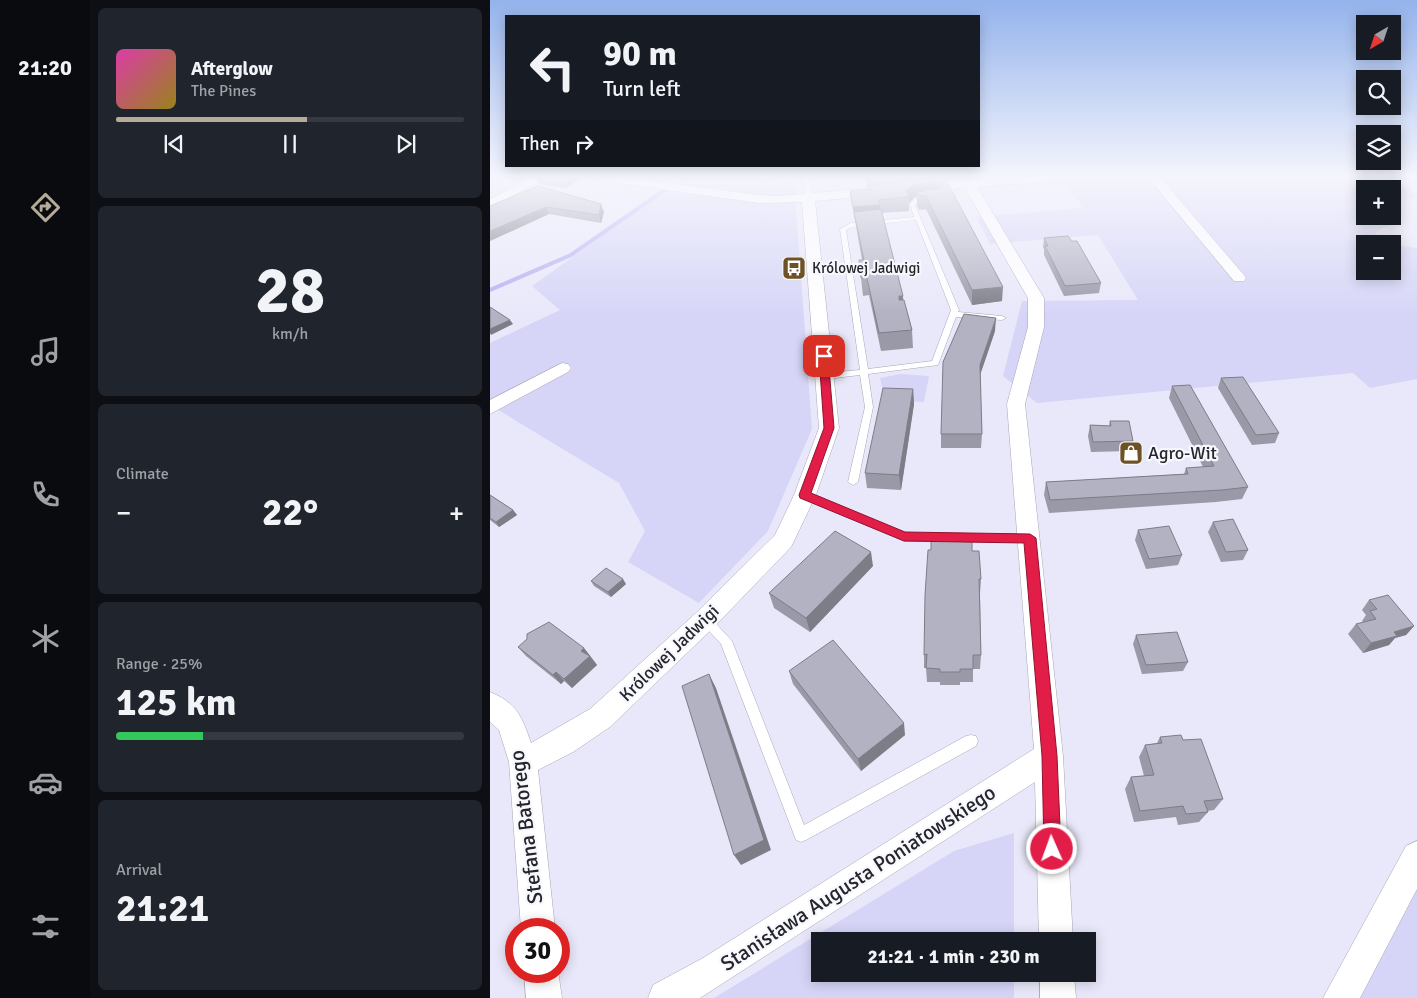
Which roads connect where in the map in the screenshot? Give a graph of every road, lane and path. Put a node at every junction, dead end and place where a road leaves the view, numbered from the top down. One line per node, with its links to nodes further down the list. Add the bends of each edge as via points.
1 (811, 223): 11 (street, Królowej Jadwigi)
2 (874, 223): 10 (lane, via 843,229)
3 (920, 223): 7 (lane)
4 (992, 223): 15 (street, via 1036,298 1036,327 1016,404)
5 (1192, 223): 6 (street)
6 (1239, 278)
7 (953, 314): 8 (lane); 10 (lane, via 935,363)
8 (1002, 318)
9 (562, 368): 12 (street)
10 (864, 372): 11 (lane); 13 (lane, via 869,407)
11 (826, 376): 14 (street, Królowej Jadwigi, via 829,428)
12 (490, 408)
13 (853, 482)
14 (804, 495): 15 (lane, via 904,537); 16 (street, Królowej Jadwigi, via 784,541)
15 (1030, 538): 19 (street)
16 (705, 620): 18 (lane, via 726,641 801,835); 20 (street, Królowej Jadwigi, via 600,718)
17 (490, 705): 20 (street, Stefana Batorego, via 510,722)
18 (971, 742)
19 (1050, 756): 23 (street); 27 (street, Stanisława Augusta Poniatowskiego)
20 (523, 762): 22 (street, Stefana Batorego)
21 (1417, 858): 29 (street)
22 (537, 918)
23 (1056, 932)
24 (1057, 982): 28 (street)
25 (542, 983): 26 (street)
26 (544, 998)
27 (666, 998)
28 (1058, 998)
29 (1341, 998)

